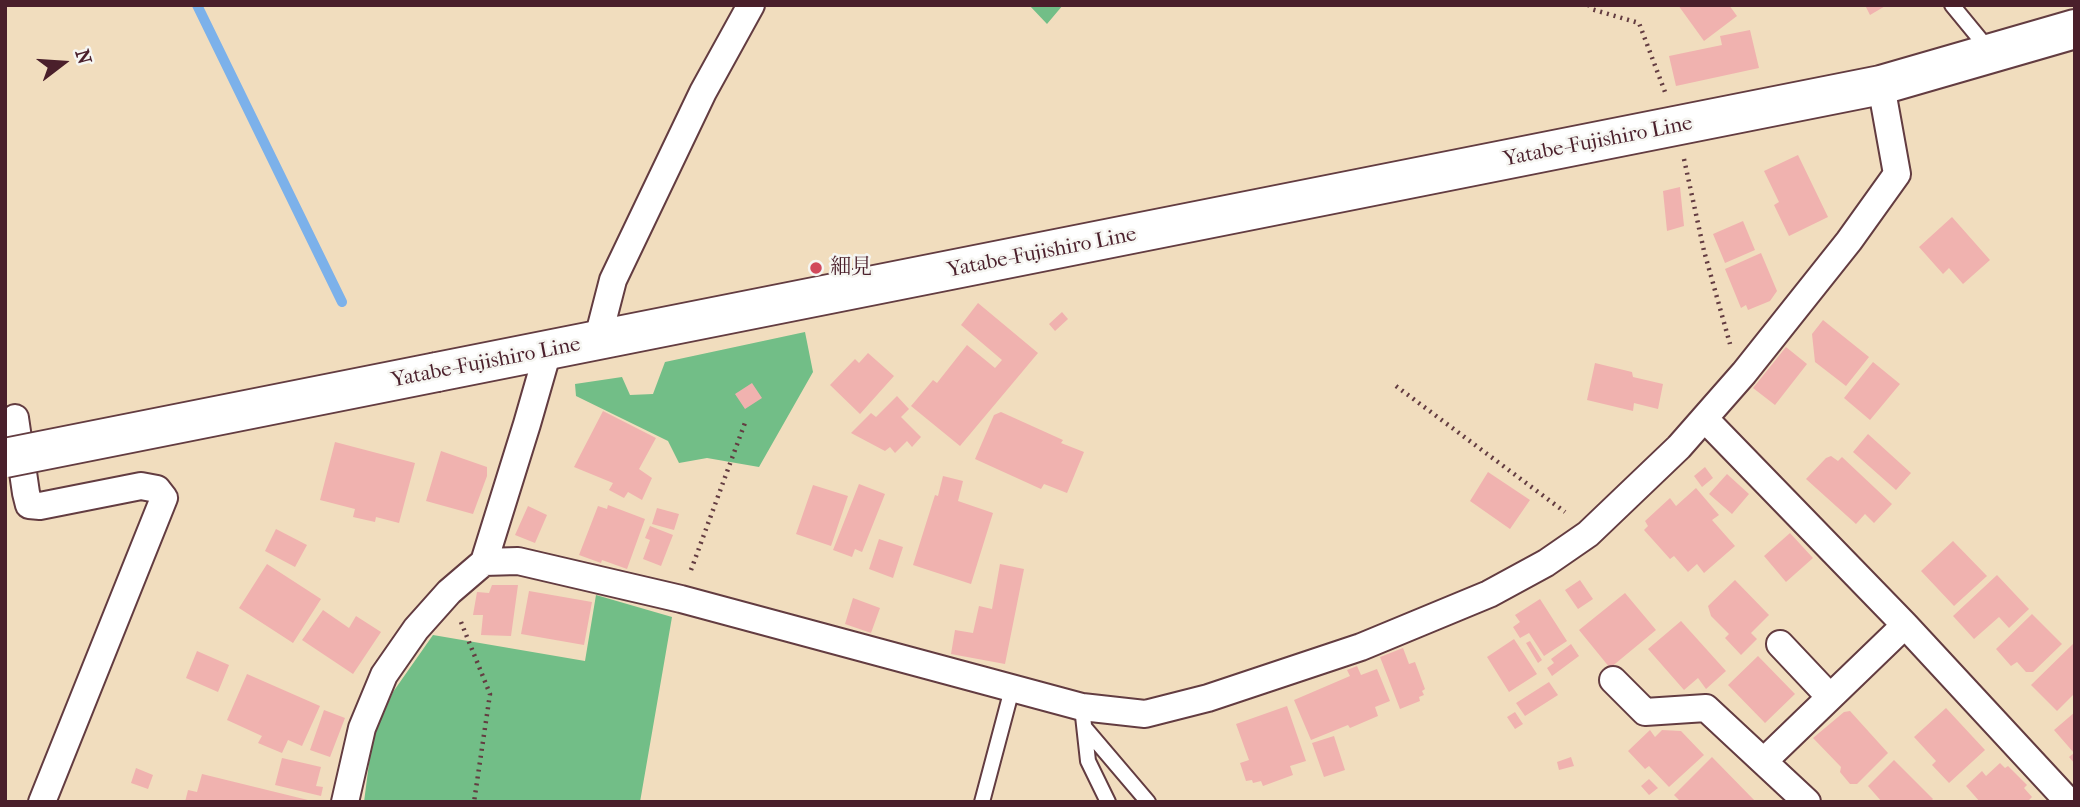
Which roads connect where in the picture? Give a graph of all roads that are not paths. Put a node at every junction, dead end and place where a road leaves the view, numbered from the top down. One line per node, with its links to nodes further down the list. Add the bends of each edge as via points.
1 (751, 5): 6 (street, via 703,92 613,280)
2 (1952, 5): 4 (lane)
3 (2075, 29): 4 (main road, Yatabe-Fujishiro Line)
4 (1992, 54): 5 (main road, Yatabe-Fujishiro Line)
5 (1881, 85): 6 (main road, Yatabe-Fujishiro Line, via 1677,138); 9 (street, via 1897,174 1850,241)
6 (597, 342): 7 (main road, Yatabe-Fujishiro Line)
7 (548, 351): 10 (main road, Yatabe-Fujishiro Line, bridge); 11 (street)
8 (15, 418): 19 (street, via 29,505 141,486 157,489 164,498)
9 (1705, 419): 12 (street); 17 (street, via 1588,534 1489,594 1361,647 1208,698 1145,713)
10 (5, 458)
11 (484, 562): 15 (street, via 518,561 681,599); 20 (street, via 416,629 384,675 362,728)
12 (1905, 625): 16 (street); 25 (street)
13 (1780, 644): 16 (street)
14 (1613, 680): 18 (street, via 1645,712 1706,708)
15 (1012, 689): 17 (street); 21 (lane)
16 (1830, 697): 18 (street)
17 (1083, 717): 22 (lane, via 1088,761); 23 (lane)
18 (1764, 761): 24 (street)
19 (42, 802)
20 (345, 802)
21 (982, 802)
22 (1108, 802)
23 (1147, 802)
24 (1807, 802)
25 (2069, 802)

